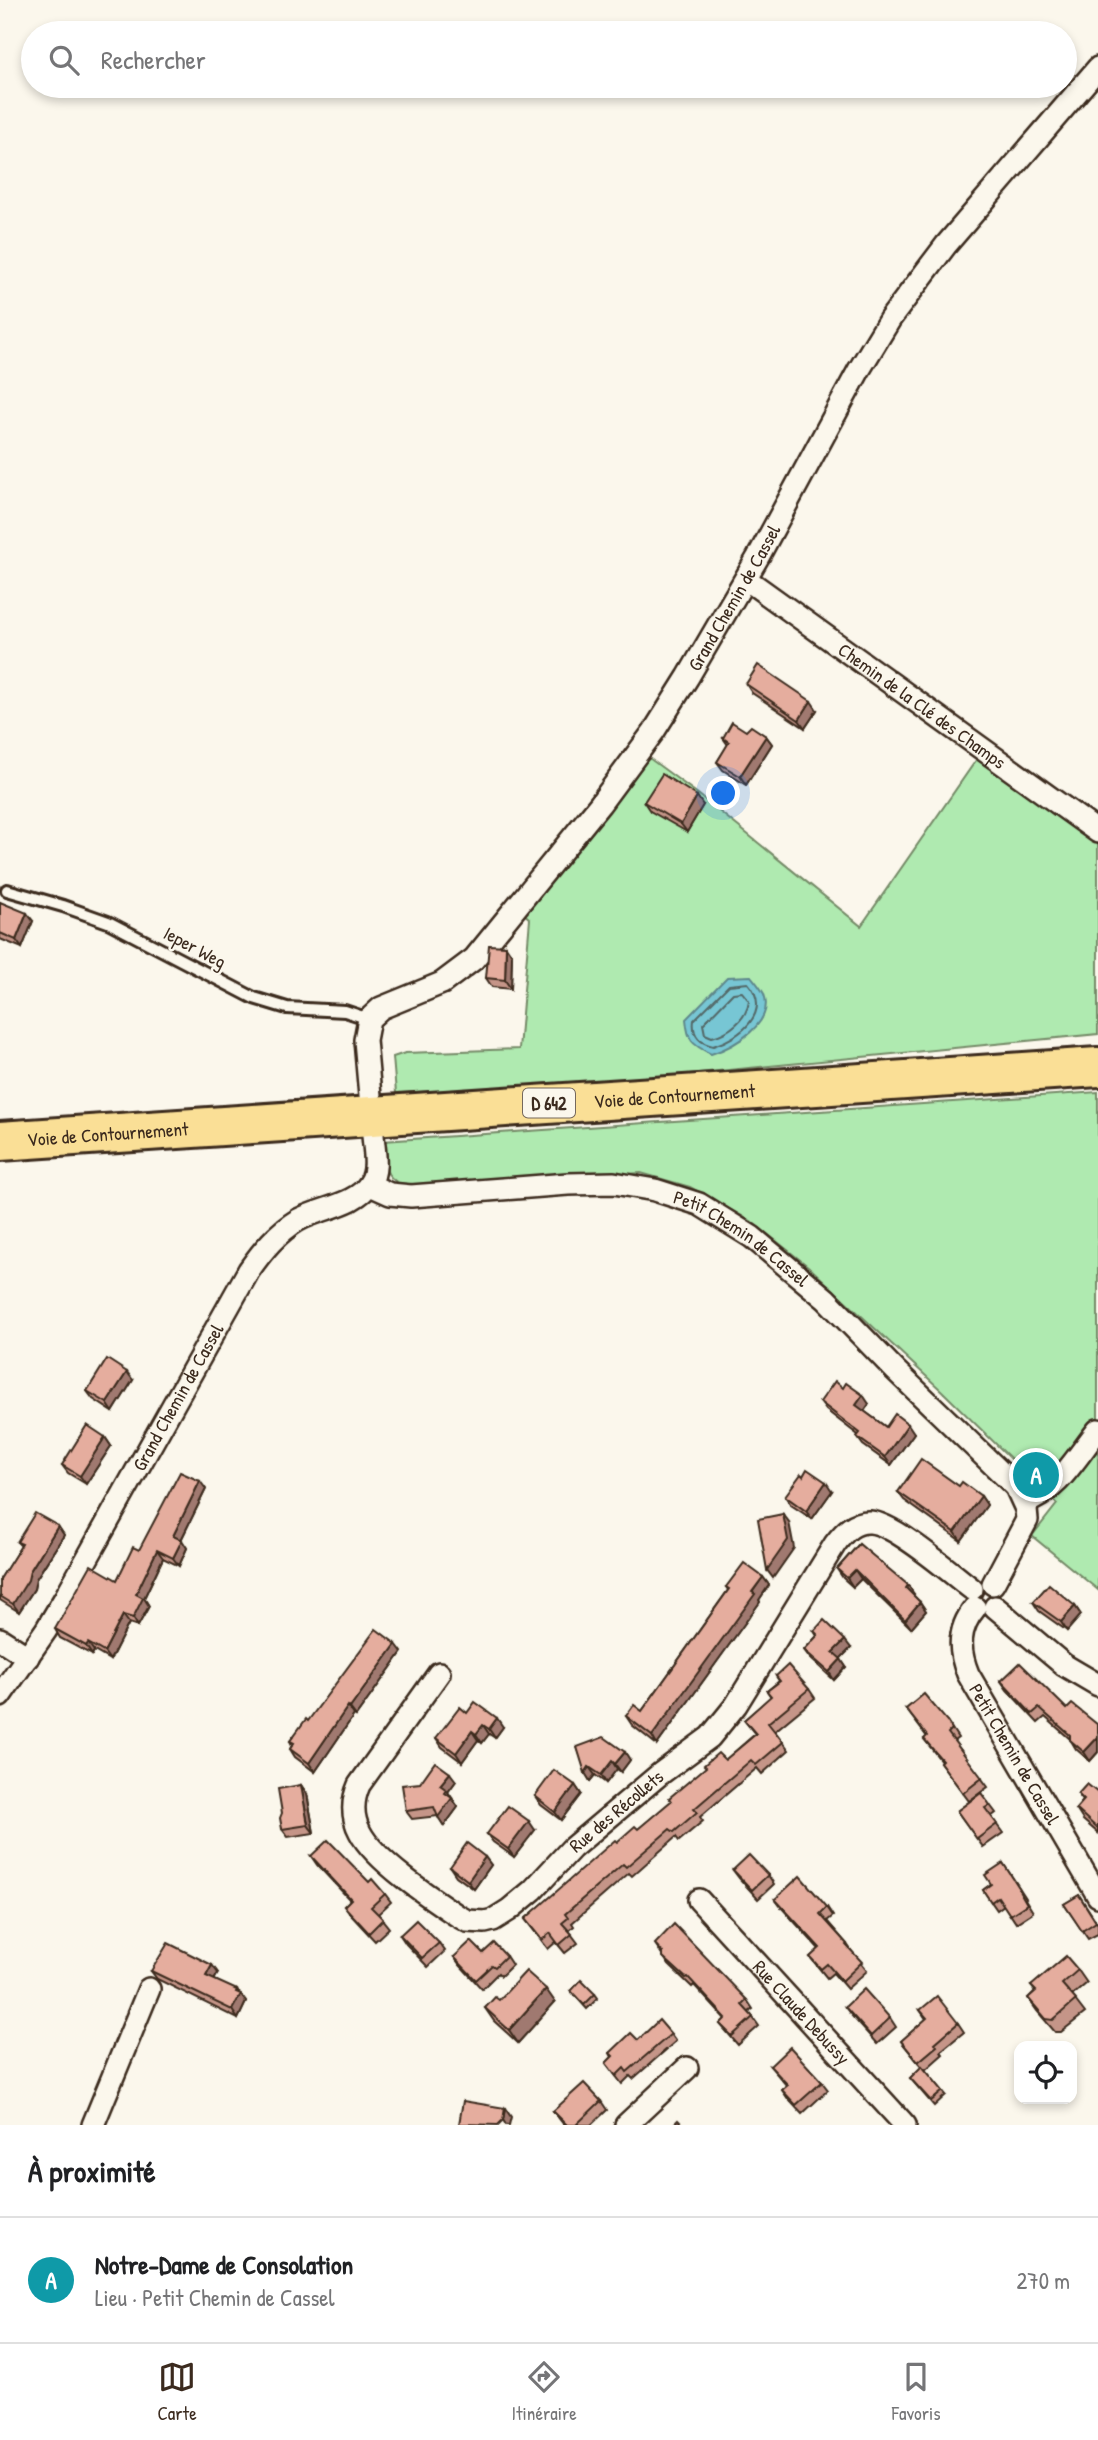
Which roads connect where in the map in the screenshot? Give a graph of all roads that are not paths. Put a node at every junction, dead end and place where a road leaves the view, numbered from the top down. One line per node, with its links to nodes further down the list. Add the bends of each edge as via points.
1 (1098, 68): 2 (street, Grand Chemin de Cassel)
2 (1077, 92)
3 (1072, 98): 4 (street, Grand Chemin de Cassel, via 946,245 890,319)
4 (746, 579): 5 (street, Chemin de la Clé des Champs); 7 (street, Grand Chemin de Cassel, via 654,731 485,947 452,977 381,1008)
5 (1098, 832)
6 (7, 890): 7 (lane, Ieper Weg, via 108,922 266,1003 345,1011)
7 (369, 1019): 9 (street, via 365,1040)
8 (1098, 1067): 11 (highway, Voie de Contournement / D 642)
9 (370, 1096)
10 (373, 1135): 12 (street, via 375,1170)
11 (0, 1141)
12 (370, 1185): 14 (street, Petit Chemin de Cassel, via 390,1194 411,1196 614,1183 699,1205 752,1237 826,1298 1013,1483); 17 (street, Grand Chemin de Cassel, via 356,1196 297,1221 257,1258)
13 (1098, 1430): 14 (street, via 1050,1489)
14 (1024, 1503): 15 (street, Petit Chemin de Cassel, via 1025,1525)
15 (984, 1597): 18 (street, Rue des Récollets, via 888,1527 869,1521 853,1525 835,1544 736,1705 710,1737 572,1848 517,1904 485,1922 458,1916 401,1874 364,1839 356,1821 354,1801 359,1785); 19 (street, via 1064,1665); 21 (street, Petit Chemin de Cassel, via 961,1633 968,1674)
16 (0, 1639): 17 (street)
17 (28, 1657): 20 (street, Grand Chemin de Cassel)
18 (439, 1673)
19 (1098, 1685)
20 (0, 1696)
21 (1098, 1896)
22 (699, 1900): 27 (street, Rue Claude Debussy)
23 (149, 1989): 25 (street)
24 (687, 2068): 26 (street)
25 (93, 2125)
26 (626, 2125)
27 (905, 2125)

